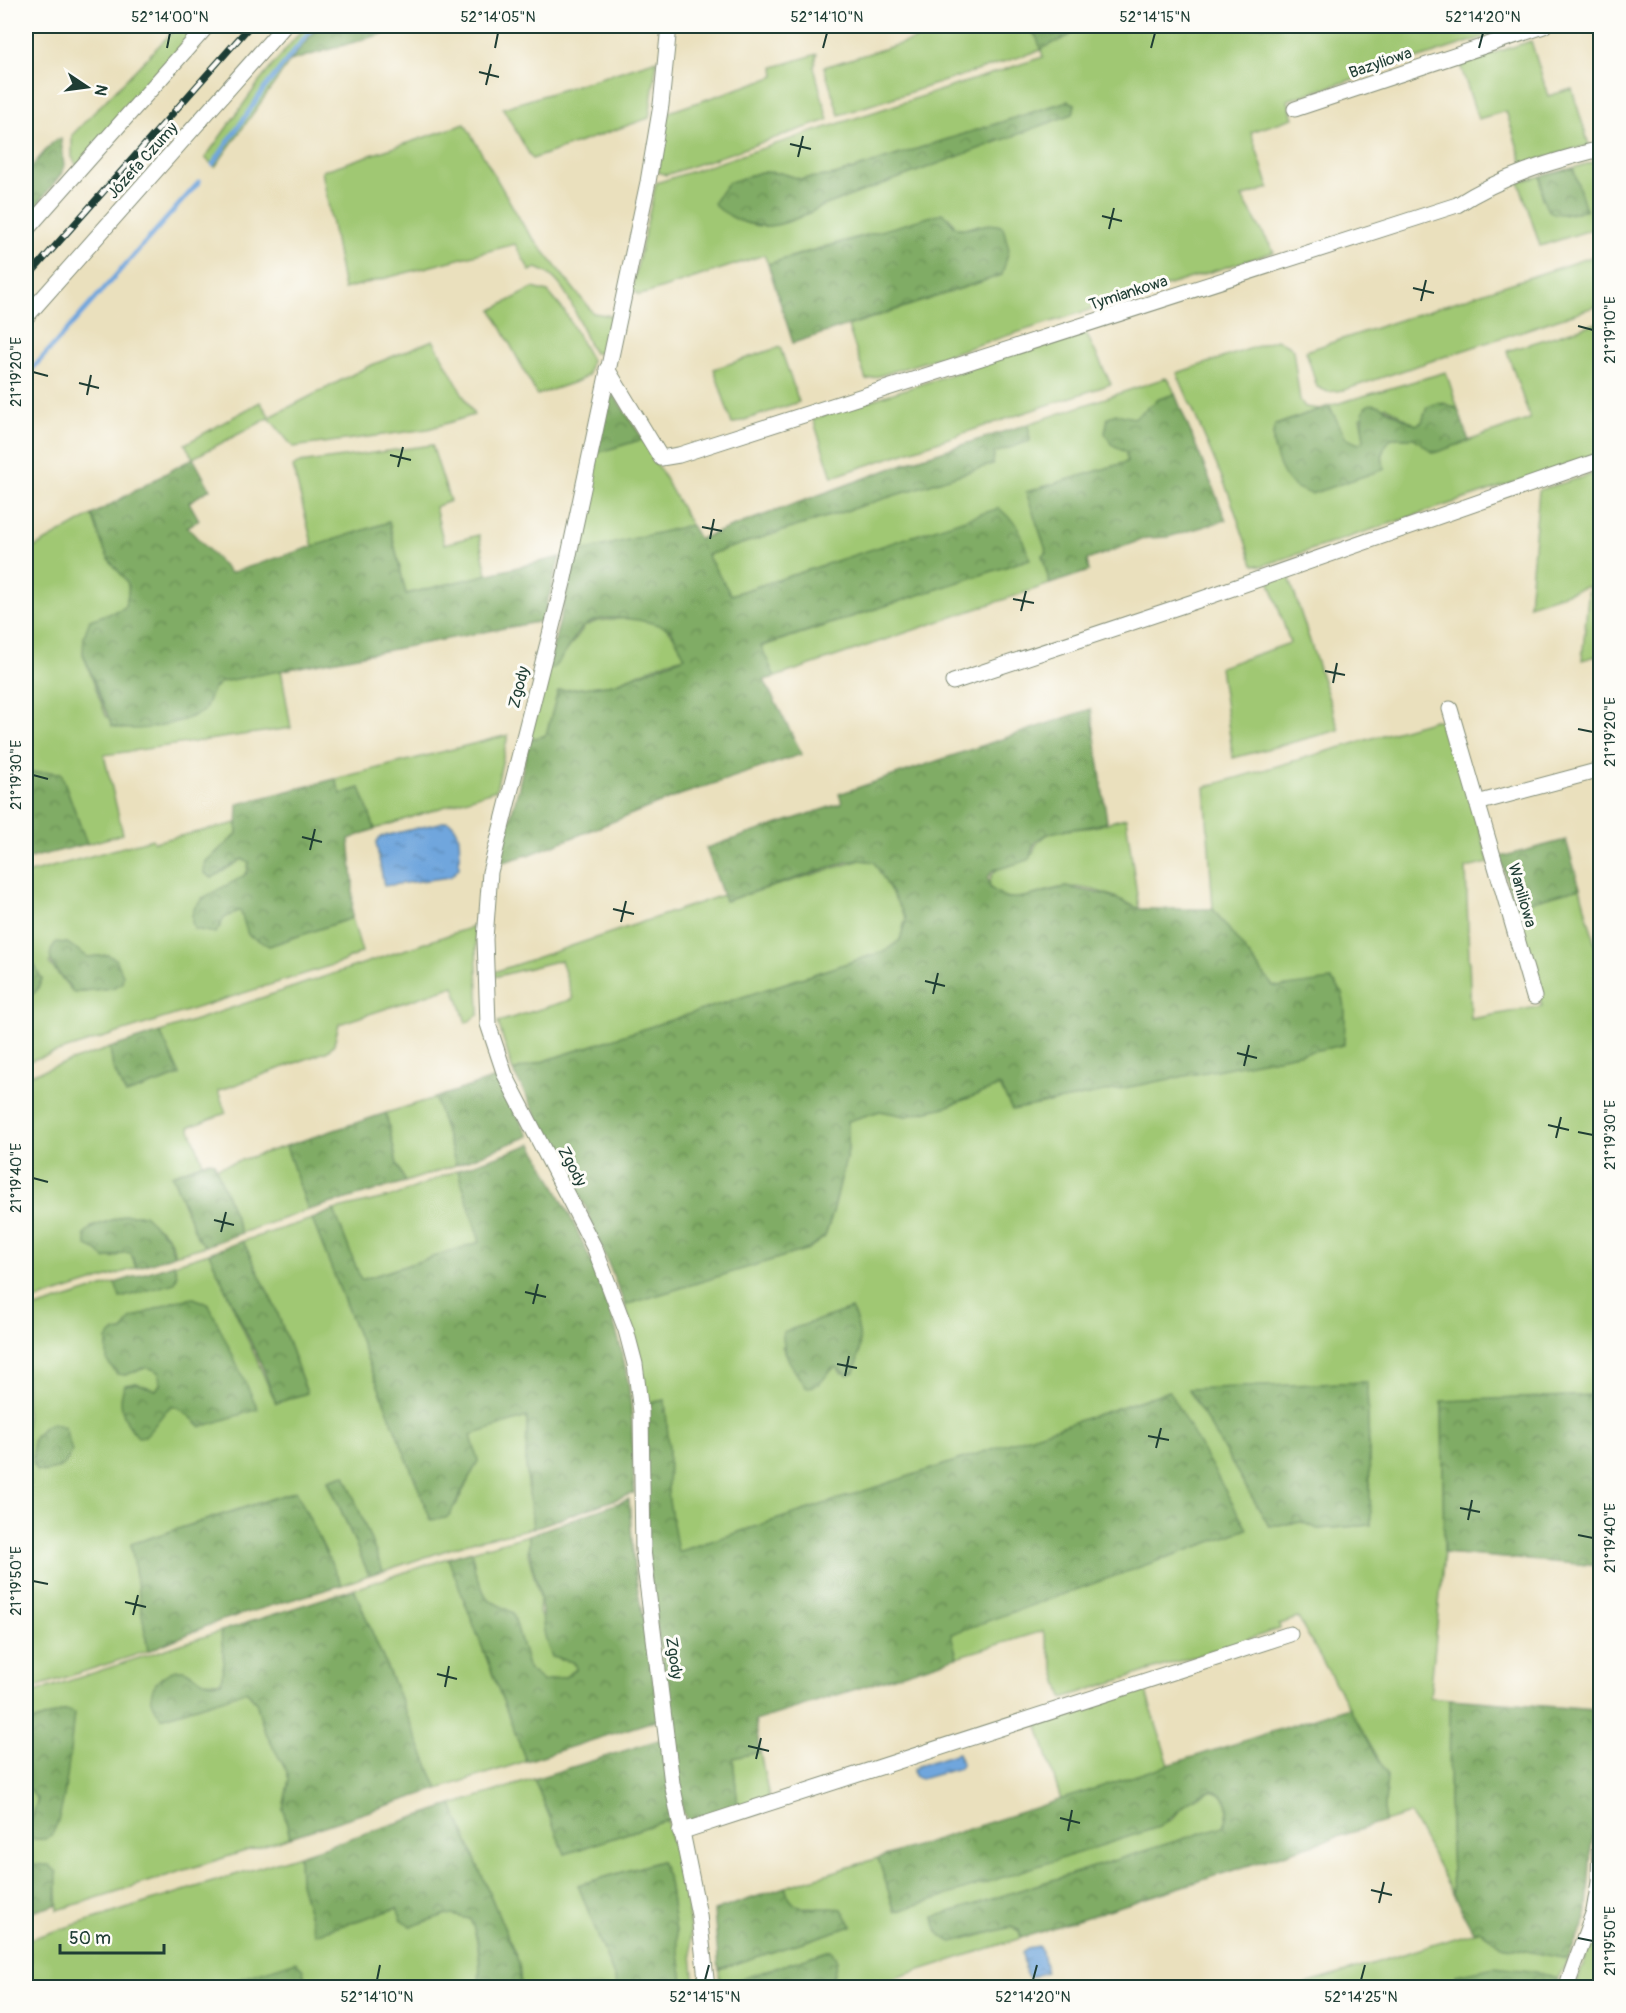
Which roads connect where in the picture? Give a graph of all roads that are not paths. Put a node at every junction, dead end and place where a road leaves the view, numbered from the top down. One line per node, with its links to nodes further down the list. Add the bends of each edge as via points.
1 (207, 26): 7 (street)
2 (284, 26): 8 (street, Józefa Czumy)
3 (669, 26): 9 (street, Zgody, via 648,182)
4 (1544, 26): 5 (street, Bazyliowa)
5 (1295, 109)
6 (1600, 149): 9 (street, Tymiankowa, via 1545,163 1487,186 1457,205 661,458)
7 (26, 230)
8 (26, 318)
9 (607, 369): 17 (street, Zgody, via 563,583 490,872 485,1008 505,1075 595,1249 635,1364 641,1412 642,1550)
10 (1600, 460): 11 (street, via 1196,602)
11 (953, 682)
12 (1450, 709): 14 (street, Waniliowa)
13 (1600, 770): 14 (street)
14 (1477, 803): 15 (street, Waniliowa)
15 (1534, 997)
16 (1290, 1634): 17 (street)
17 (680, 1832): 19 (street, Zgody, via 699,1915)
18 (1600, 1836): 20 (street, via 1594,1911)
19 (707, 1988)
20 (1566, 1988)

